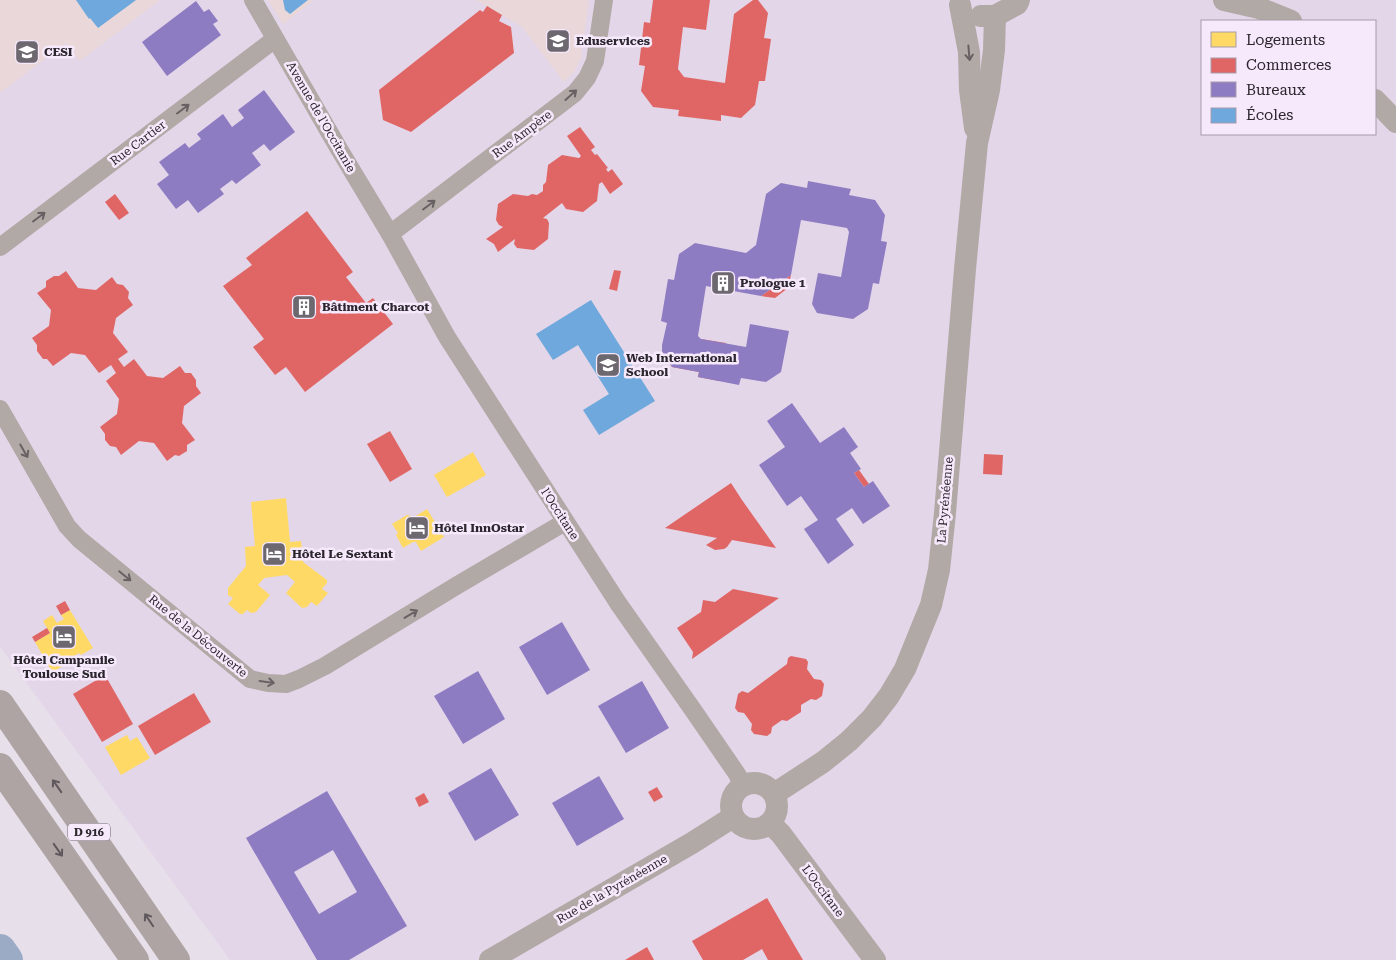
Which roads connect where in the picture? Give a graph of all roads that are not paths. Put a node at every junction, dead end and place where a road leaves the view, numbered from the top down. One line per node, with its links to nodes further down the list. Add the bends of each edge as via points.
1 (254, 0): 8 (street, Avenue de l'Occitanie)
2 (604, 0): 12 (street, Rue Ampère, one-way to 2, via 575,93 595,61)
3 (1019, 0): 6 (street)
4 (1224, 0): 7 (street, via 1259,8)
5 (957, 3): 6 (street, via 970,13); 11 (street, one-way to 11, via 970,52 970,90)
6 (995, 16): 11 (street, via 989,90)
7 (1289, 20)
8 (275, 39): 12 (street, Avenue de l'Occitanie); 13 (street, Rue Cartier, one-way to 8)
9 (1376, 101): 10 (street)
10 (1396, 122)
11 (977, 143): 19 (street, La Pyrénéenne, via 945,513 931,605 905,670 872,718 849,742)
12 (390, 234): 15 (street, l'Occitane, via 447,337)
13 (0, 246)
14 (0, 409): 15 (street, Rue de la Découverte, one-way to 15, via 67,526 79,539 250,679 268,683 286,684 325,666)
15 (565, 522): 18 (street, l'Occitane)
16 (0, 704): 24 (highway, D 916, one-way to 16)
17 (0, 767): 23 (highway, D 916, one-way to 23)
18 (743, 786): 19 (street, via 757,783); 20 (street, via 732,796 730,810)
19 (774, 794): 21 (street, via 777,810)
20 (733, 817): 21 (street, via 750,830 764,828); 22 (street, Rue de la Pyrénéenne)
21 (770, 823): 26 (street, L'Occitane)
22 (518, 953): 25 (street, Rue de la Pyrénéenne)
23 (134, 960)
24 (176, 960)
25 (490, 960)
26 (875, 960)

